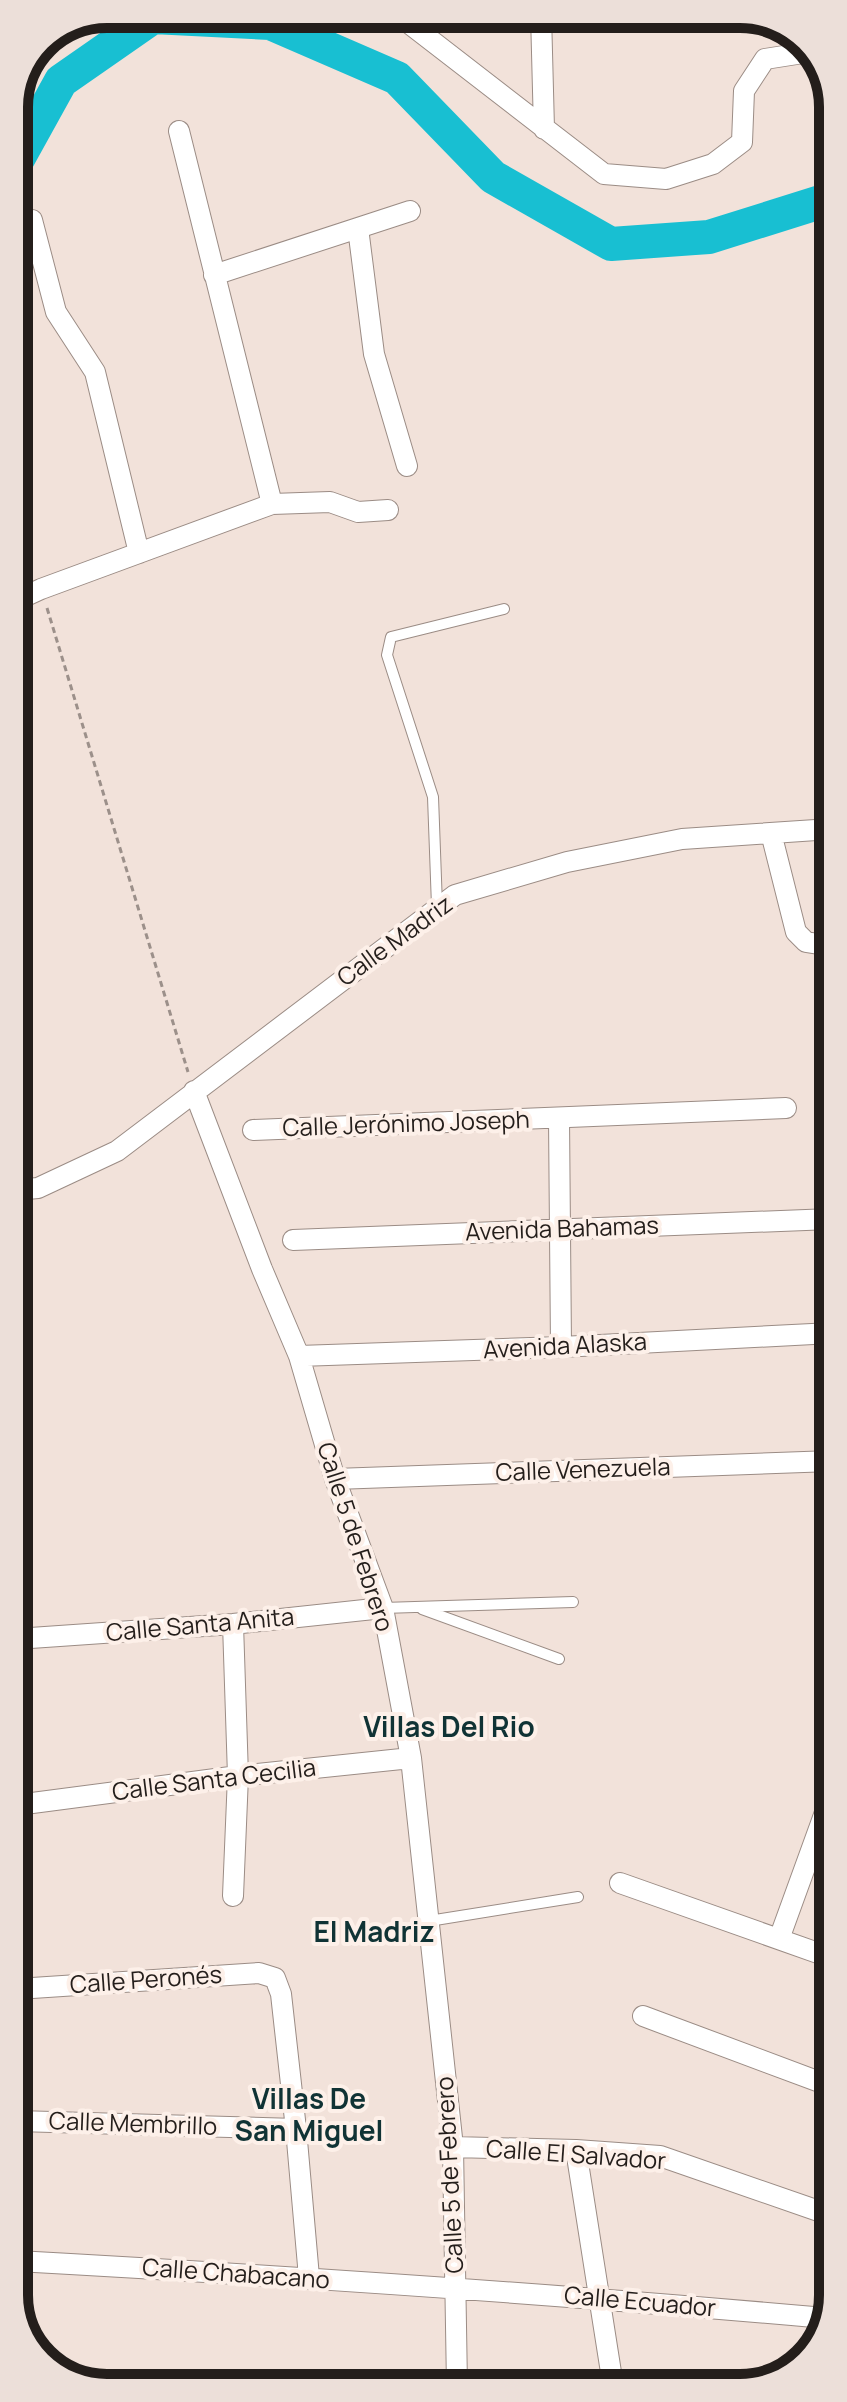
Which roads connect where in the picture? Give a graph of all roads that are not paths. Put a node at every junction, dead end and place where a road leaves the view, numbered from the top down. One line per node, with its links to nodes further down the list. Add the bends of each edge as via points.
1 (415, 28): 4 (street)
2 (541, 28): 4 (street)
3 (798, 54): 4 (street, via 765,59 744,91 742,142 713,164 666,179 604,174)
4 (544, 129)
5 (179, 131): 9 (street)
6 (410, 211): 8 (street)
7 (32, 220): 13 (street, via 56,312 95,372)
8 (358, 228): 9 (street); 10 (street, via 374,354)
9 (214, 275): 11 (street)
10 (407, 466)
11 (272, 504): 12 (street, via 330,502 358,512); 13 (street)
12 (388, 510)
13 (139, 553): 14 (street)
14 (28, 595)
15 (504, 609): 18 (lane, via 391,637 387,655 433,797)
16 (819, 830): 17 (street, Calle Madriz)
17 (771, 833): 18 (street, Calle Madriz, via 682,839 567,862 455,895); 19 (street, via 796,932 806,942)
18 (437, 908): 20 (street, Calle Madriz)
19 (819, 944)
20 (194, 1091): 24 (street, Calle Madriz, via 117,1151); 30 (street, Calle 5 de Febrero)
21 (786, 1108): 22 (street, Calle Jerónimo Joseph)
22 (559, 1118): 23 (street, Calle Jerónimo Joseph); 26 (street)
23 (253, 1130)
24 (28, 1189)
25 (819, 1219): 26 (street, Avenida Bahamas)
26 (560, 1228): 27 (street, Avenida Bahamas); 29 (street)
27 (293, 1240)
28 (819, 1334): 29 (street, Avenida Alaska)
29 (561, 1347): 30 (street, Avenida Alaska)
30 (299, 1356): 32 (street, Calle 5 de Febrero)
31 (819, 1461): 32 (street, Calle Venezuela)
32 (335, 1479): 35 (street, Calle 5 de Febrero)
33 (573, 1602): 34 (lane)
34 (415, 1607): 35 (lane); 38 (lane)
35 (383, 1608): 36 (street, Calle Santa Anita); 39 (street, Calle 5 de Febrero)
36 (233, 1624): 37 (street, Calle Santa Anita); 40 (street)
37 (28, 1638)
38 (559, 1659)
39 (411, 1758): 40 (street, Calle Santa Cecilia); 46 (street, Calle 5 de Febrero)
40 (238, 1776): 41 (street, Calle Santa Cecilia); 44 (street)
41 (28, 1804)
42 (819, 1829): 47 (street)
43 (620, 1883): 47 (street)
44 (233, 1896)
45 (578, 1897): 46 (lane)
46 (429, 1921): 54 (street, Calle 5 de Febrero)
47 (779, 1939): 48 (street)
48 (819, 1953)
49 (28, 1988): 53 (street, Calle Peronés, via 259,1973 275,1978)
50 (643, 2016): 51 (street)
51 (819, 2082)
52 (28, 2121): 53 (street, Calle Membrillo)
53 (296, 2129): 58 (street)
54 (453, 2147): 55 (street, Calle El Salvador); 59 (street, Calle 5 de Febrero)
55 (576, 2150): 56 (street, Calle El Salvador, via 660,2156); 60 (street)
56 (819, 2211)
57 (28, 2262): 58 (street, Calle Chabacano)
58 (309, 2277): 59 (street, Calle Chabacano)
59 (455, 2290): 60 (street, Calle Ecuador); 62 (street, Calle 5 de Febrero)
60 (598, 2298): 61 (street, Calle Ecuador); 63 (street)
61 (816, 2317)
62 (457, 2374)
63 (611, 2374)

